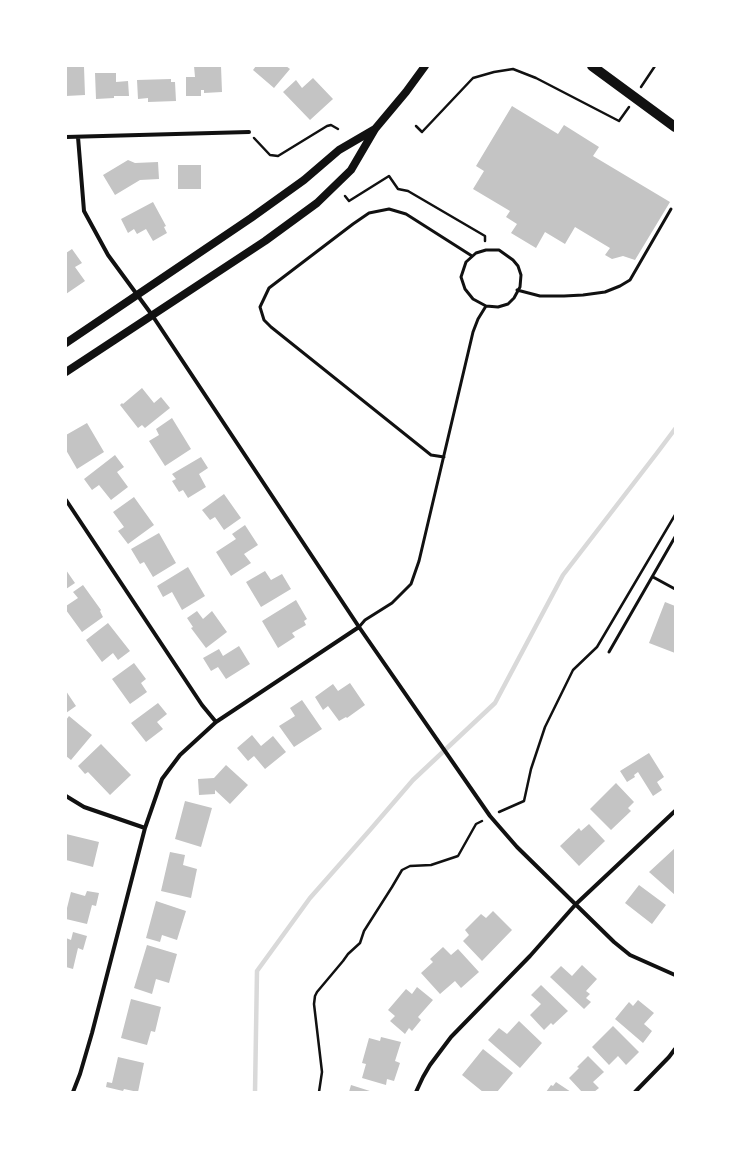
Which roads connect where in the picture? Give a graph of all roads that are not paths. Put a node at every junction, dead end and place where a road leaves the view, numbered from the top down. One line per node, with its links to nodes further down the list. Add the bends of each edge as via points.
1 (426, 66): 4 (main road)
2 (592, 66): 3 (highway)
3 (675, 127)
4 (375, 129): 11 (main road, via 339,150 304,180); 13 (main road, via 351,170 317,203 265,241)
5 (249, 132): 6 (street)
6 (78, 136): 7 (street); 11 (street, via 84,211 108,255)
7 (66, 137)
8 (671, 209): 10 (lane, via 630,280 620,286 605,292 564,296 540,296)
9 (472, 256): 10 (lane, via 486,250 499,250 513,260 521,276 520,287); 12 (lane, via 466,262 461,277 465,289 473,299); 16 (lane, via 406,214 389,208 369,213 269,288 260,307 264,320 272,327 431,454)
10 (517, 290): 12 (lane, via 508,304 498,307)
11 (137, 295): 13 (street); 14 (main road)
12 (486, 306): 16 (lane, via 473,332)
13 (152, 315): 15 (main road); 21 (street)
14 (66, 343)
15 (66, 372)
16 (444, 457): 21 (lane, via 411,584 392,603 365,620)
17 (66, 500): 23 (street, via 202,705)
18 (675, 537): 19 (lane)
19 (652, 577): 20 (lane); 22 (lane)
20 (675, 589)
21 (359, 627): 23 (street); 27 (street, via 490,816)
22 (609, 652)
23 (216, 722): 26 (street, via 180,755 162,779)
24 (66, 796): 26 (street, via 84,808)
25 (675, 811): 27 (street)
26 (145, 828): 30 (street, via 92,1033)
27 (576, 904): 28 (street, via 630,955); 31 (street, via 530,956 451,1037 430,1065)
28 (675, 975)
29 (675, 1049): 32 (street)
30 (73, 1092)
31 (416, 1092)
32 (635, 1092)

